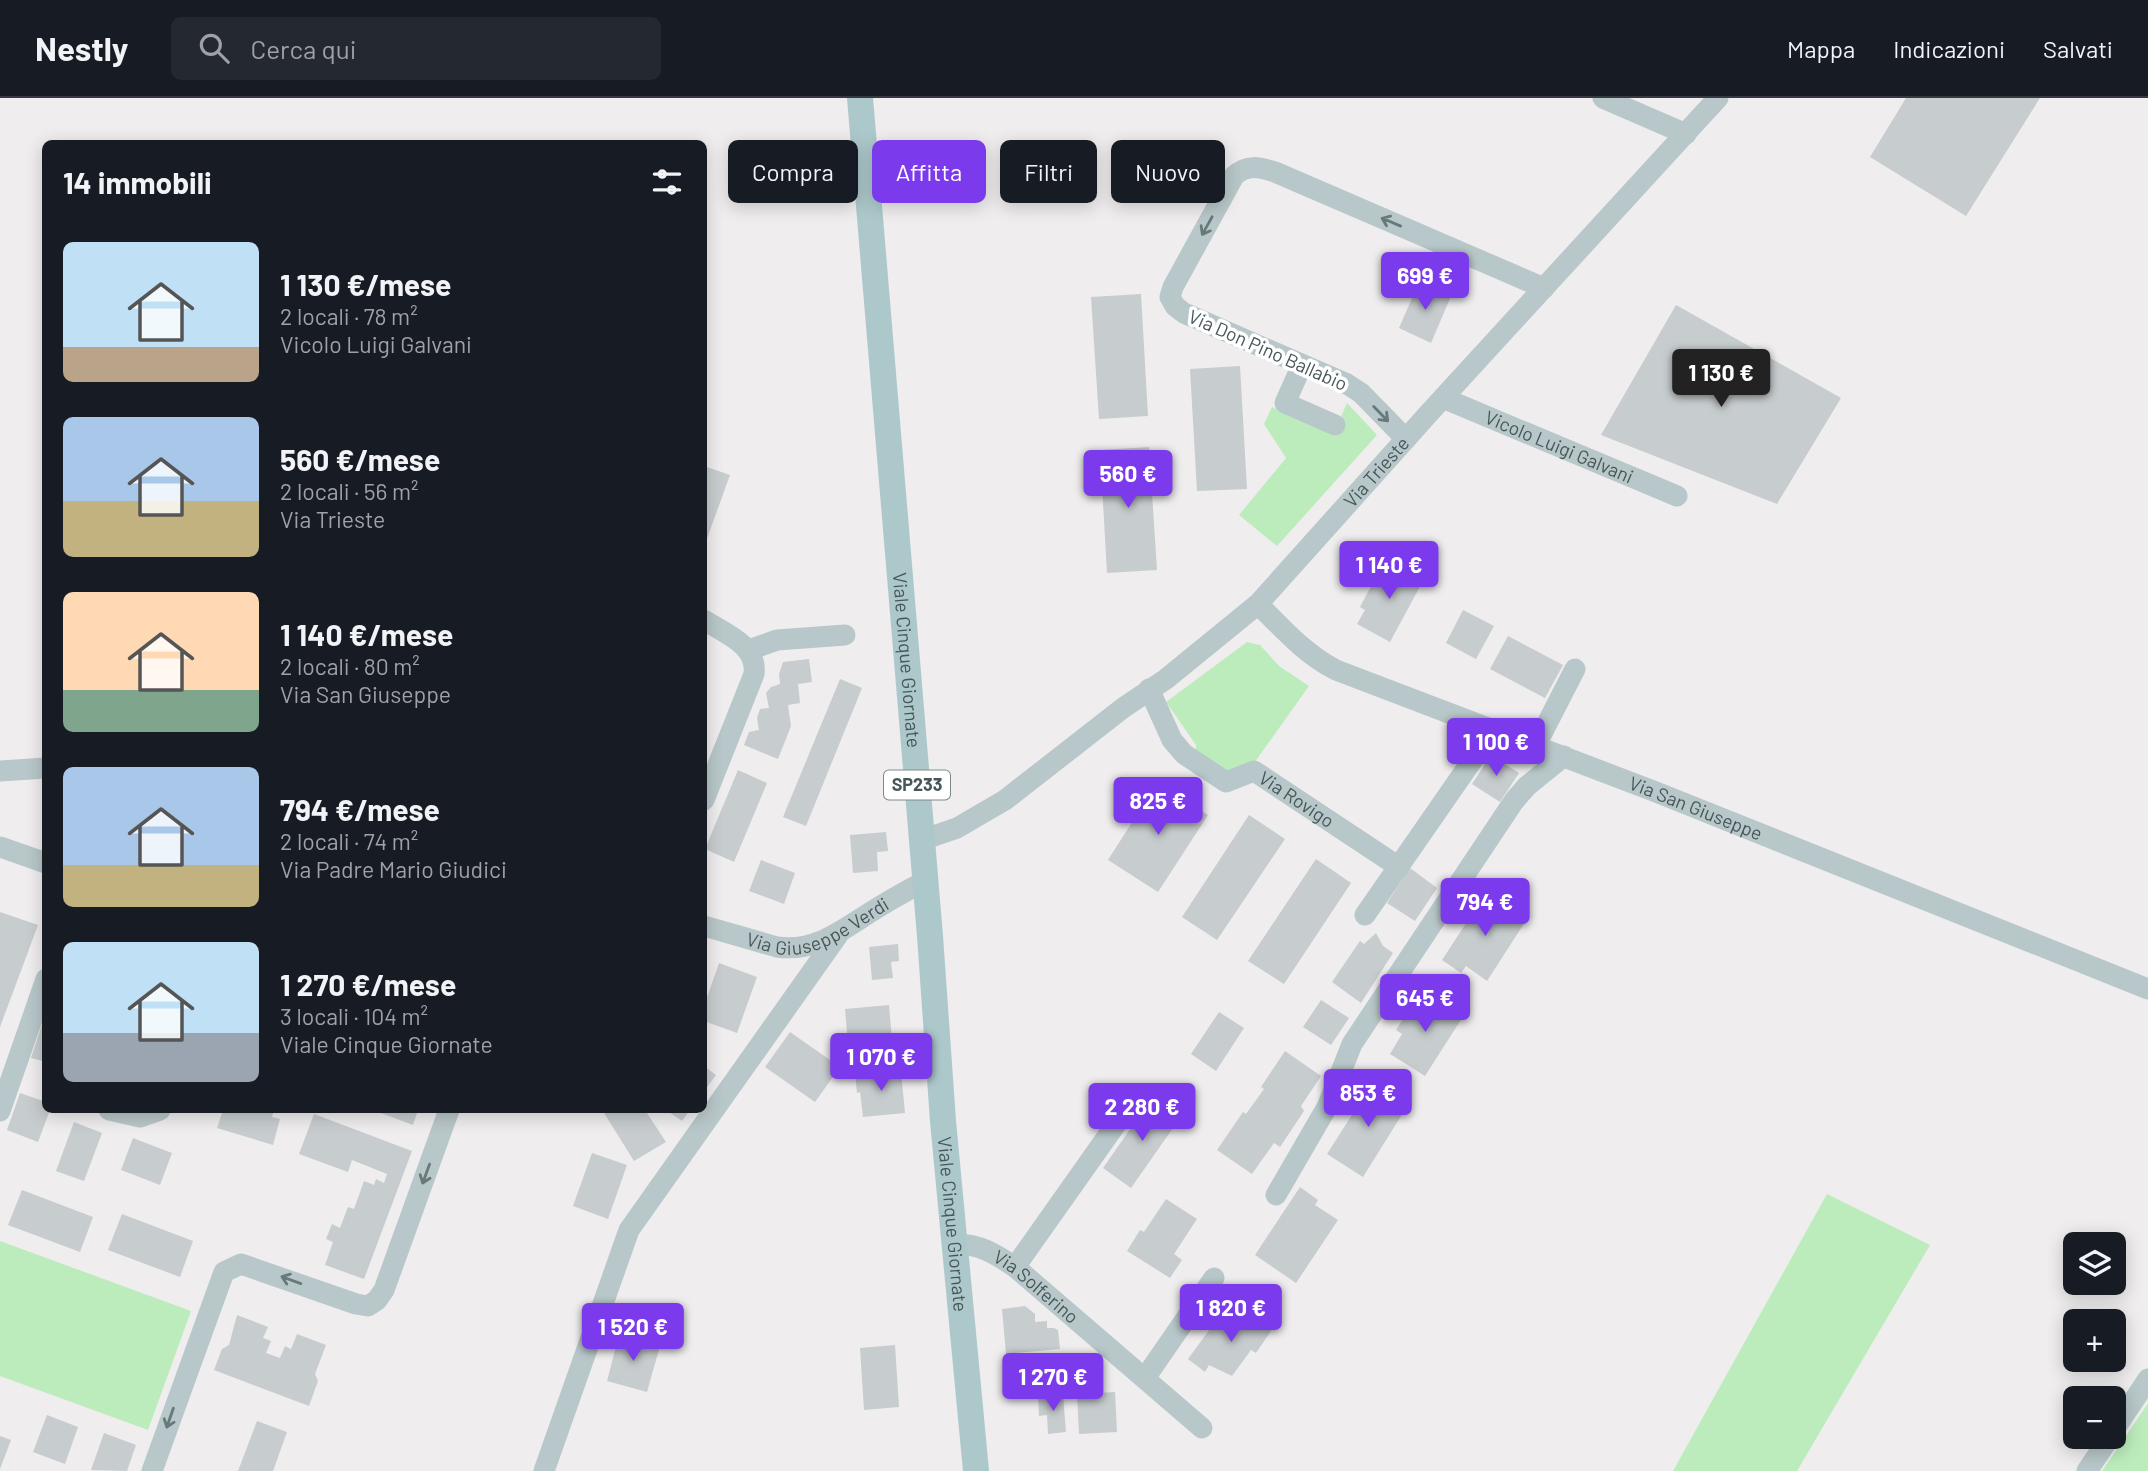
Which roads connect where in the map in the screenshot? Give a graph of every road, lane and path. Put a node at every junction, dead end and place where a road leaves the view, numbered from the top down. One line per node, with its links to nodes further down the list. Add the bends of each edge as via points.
1 (860, 98): 23 (main road, Viale Cinque Giornate / SP233)
2 (1603, 98): 4 (street)
3 (1718, 98): 4 (street, Via Trieste)
4 (1686, 134): 5 (street, Via Trieste)
5 (1544, 288): 6 (street, Via Don Pino Ballabio, one-way to 6, via 1275,172 1247,168 1234,176 1170,297 1184,313); 7 (street, Via Trieste)
6 (1302, 365): 8 (street, via 1285,403); 9 (street, Via Don Pino Ballabio, one-way to 9, via 1361,393)
7 (1443, 398): 9 (street, Via Trieste); 10 (street, Vicolo Luigi Galvani)
8 (1335, 425)
9 (1406, 439): 11 (street, Via Trieste)
10 (1677, 496)
11 (1258, 604): 16 (street, Via Trieste); 17 (street, Via San Giuseppe, via 1326,665)
12 (707, 622): 14 (street)
13 (845, 635): 14 (street, via 777,640)
14 (749, 649): 22 (street, via 754,674)
15 (1575, 669): 18 (street)
16 (1149, 690): 23 (street, Via Trieste, via 1005,800 957,828); 26 (street, Via Rovigo, via 1172,740 1184,754 1226,782 1254,771)
17 (1494, 729): 18 (street, Via San Giuseppe); 26 (street)
18 (1536, 745): 19 (street, Via San Giuseppe)
19 (1564, 756): 31 (street, Via San Giuseppe); 38 (street, via 1521,794 1352,1044 1327,1107)
20 (42, 768): 21 (street)
21 (0, 771)
22 (707, 792)
23 (922, 840): 27 (main road, Viale Cinque Giornate / SP233)
24 (0, 847): 25 (street)
25 (42, 862)
26 (1399, 867): 28 (street)
27 (925, 881): 30 (street, Via Giuseppe Verdi); 39 (main road, Viale Cinque Giornate / SP233)
28 (1365, 915)
29 (707, 927): 30 (street, Via Giuseppe Verdi, via 788,948 810,946)
30 (838, 935): 48 (street, via 629,1230)
31 (2148, 989)
32 (42, 990): 33 (street)
33 (0, 1111)
34 (122, 1113): 35 (street, via 140,1117)
35 (151, 1113)
36 (448, 1113): 47 (street, one-way to 47, via 377,1300 368,1306 356,1304 241,1264 224,1272)
37 (1116, 1124): 40 (street)
38 (1276, 1195)
39 (956, 1244): 40 (street, Via Solferino, via 980,1247); 49 (main road, Viale Cinque Giornate / SP233)
40 (1015, 1267): 42 (street, Via Solferino)
41 (1214, 1278): 42 (street)
42 (1145, 1378): 45 (street, Via Solferino)
43 (2148, 1379): 44 (street)
44 (2126, 1412)
45 (1202, 1428)
46 (2101, 1449): 50 (street)
47 (152, 1471)
48 (544, 1471)
49 (976, 1471)
50 (2087, 1471)

